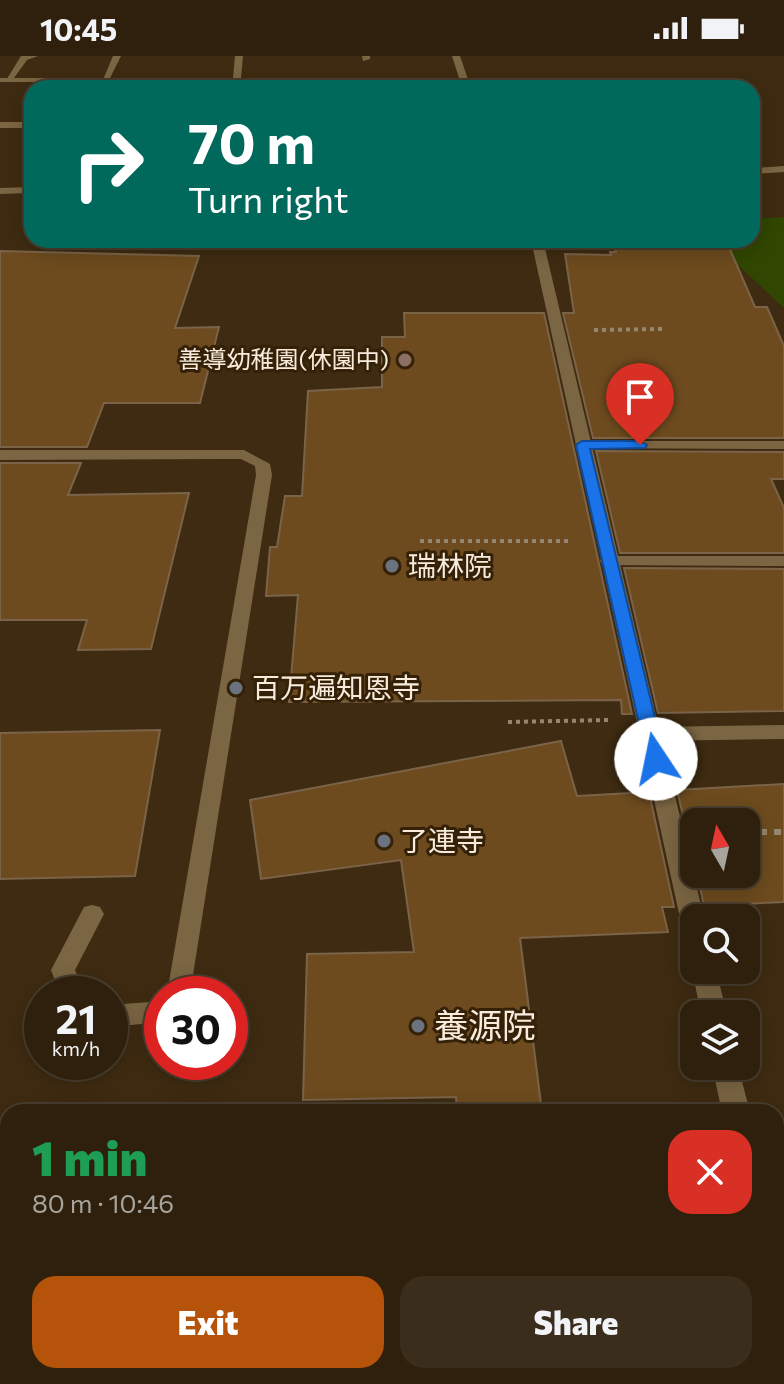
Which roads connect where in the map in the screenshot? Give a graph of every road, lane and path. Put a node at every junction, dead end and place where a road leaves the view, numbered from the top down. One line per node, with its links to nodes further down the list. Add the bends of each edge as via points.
1 (34, 56): 5 (street, via 24,58)
2 (117, 56): 6 (street)
3 (239, 56): 7 (street)
4 (456, 56): 8 (street)
5 (4, 80): 6 (street)
6 (105, 80)
7 (236, 80)
8 (464, 80)
9 (0, 125): 10 (street)
10 (24, 125)
11 (784, 169): 12 (street)
12 (760, 170)
13 (24, 190): 14 (street)
14 (0, 191)
15 (539, 248): 17 (street)
16 (662, 329): 17 (path)
17 (557, 330): 18 (street)
18 (582, 445): 19 (street); 21 (street)
19 (784, 445)
20 (0, 455): 33 (street, via 218,454 244,455 262,464)
21 (604, 540): 22 (path); 23 (street)
22 (420, 541)
23 (609, 561): 24 (street); 26 (street)
24 (784, 561)
25 (508, 722): 26 (path)
26 (650, 727): 27 (street); 30 (street)
27 (784, 732)
28 (760, 832): 29 (path)
29 (784, 832)
30 (689, 904)
31 (92, 914): 32 (street, via 63,970)
32 (66, 976)
33 (183, 976)
34 (728, 1080): 35 (street)
35 (734, 1104)

